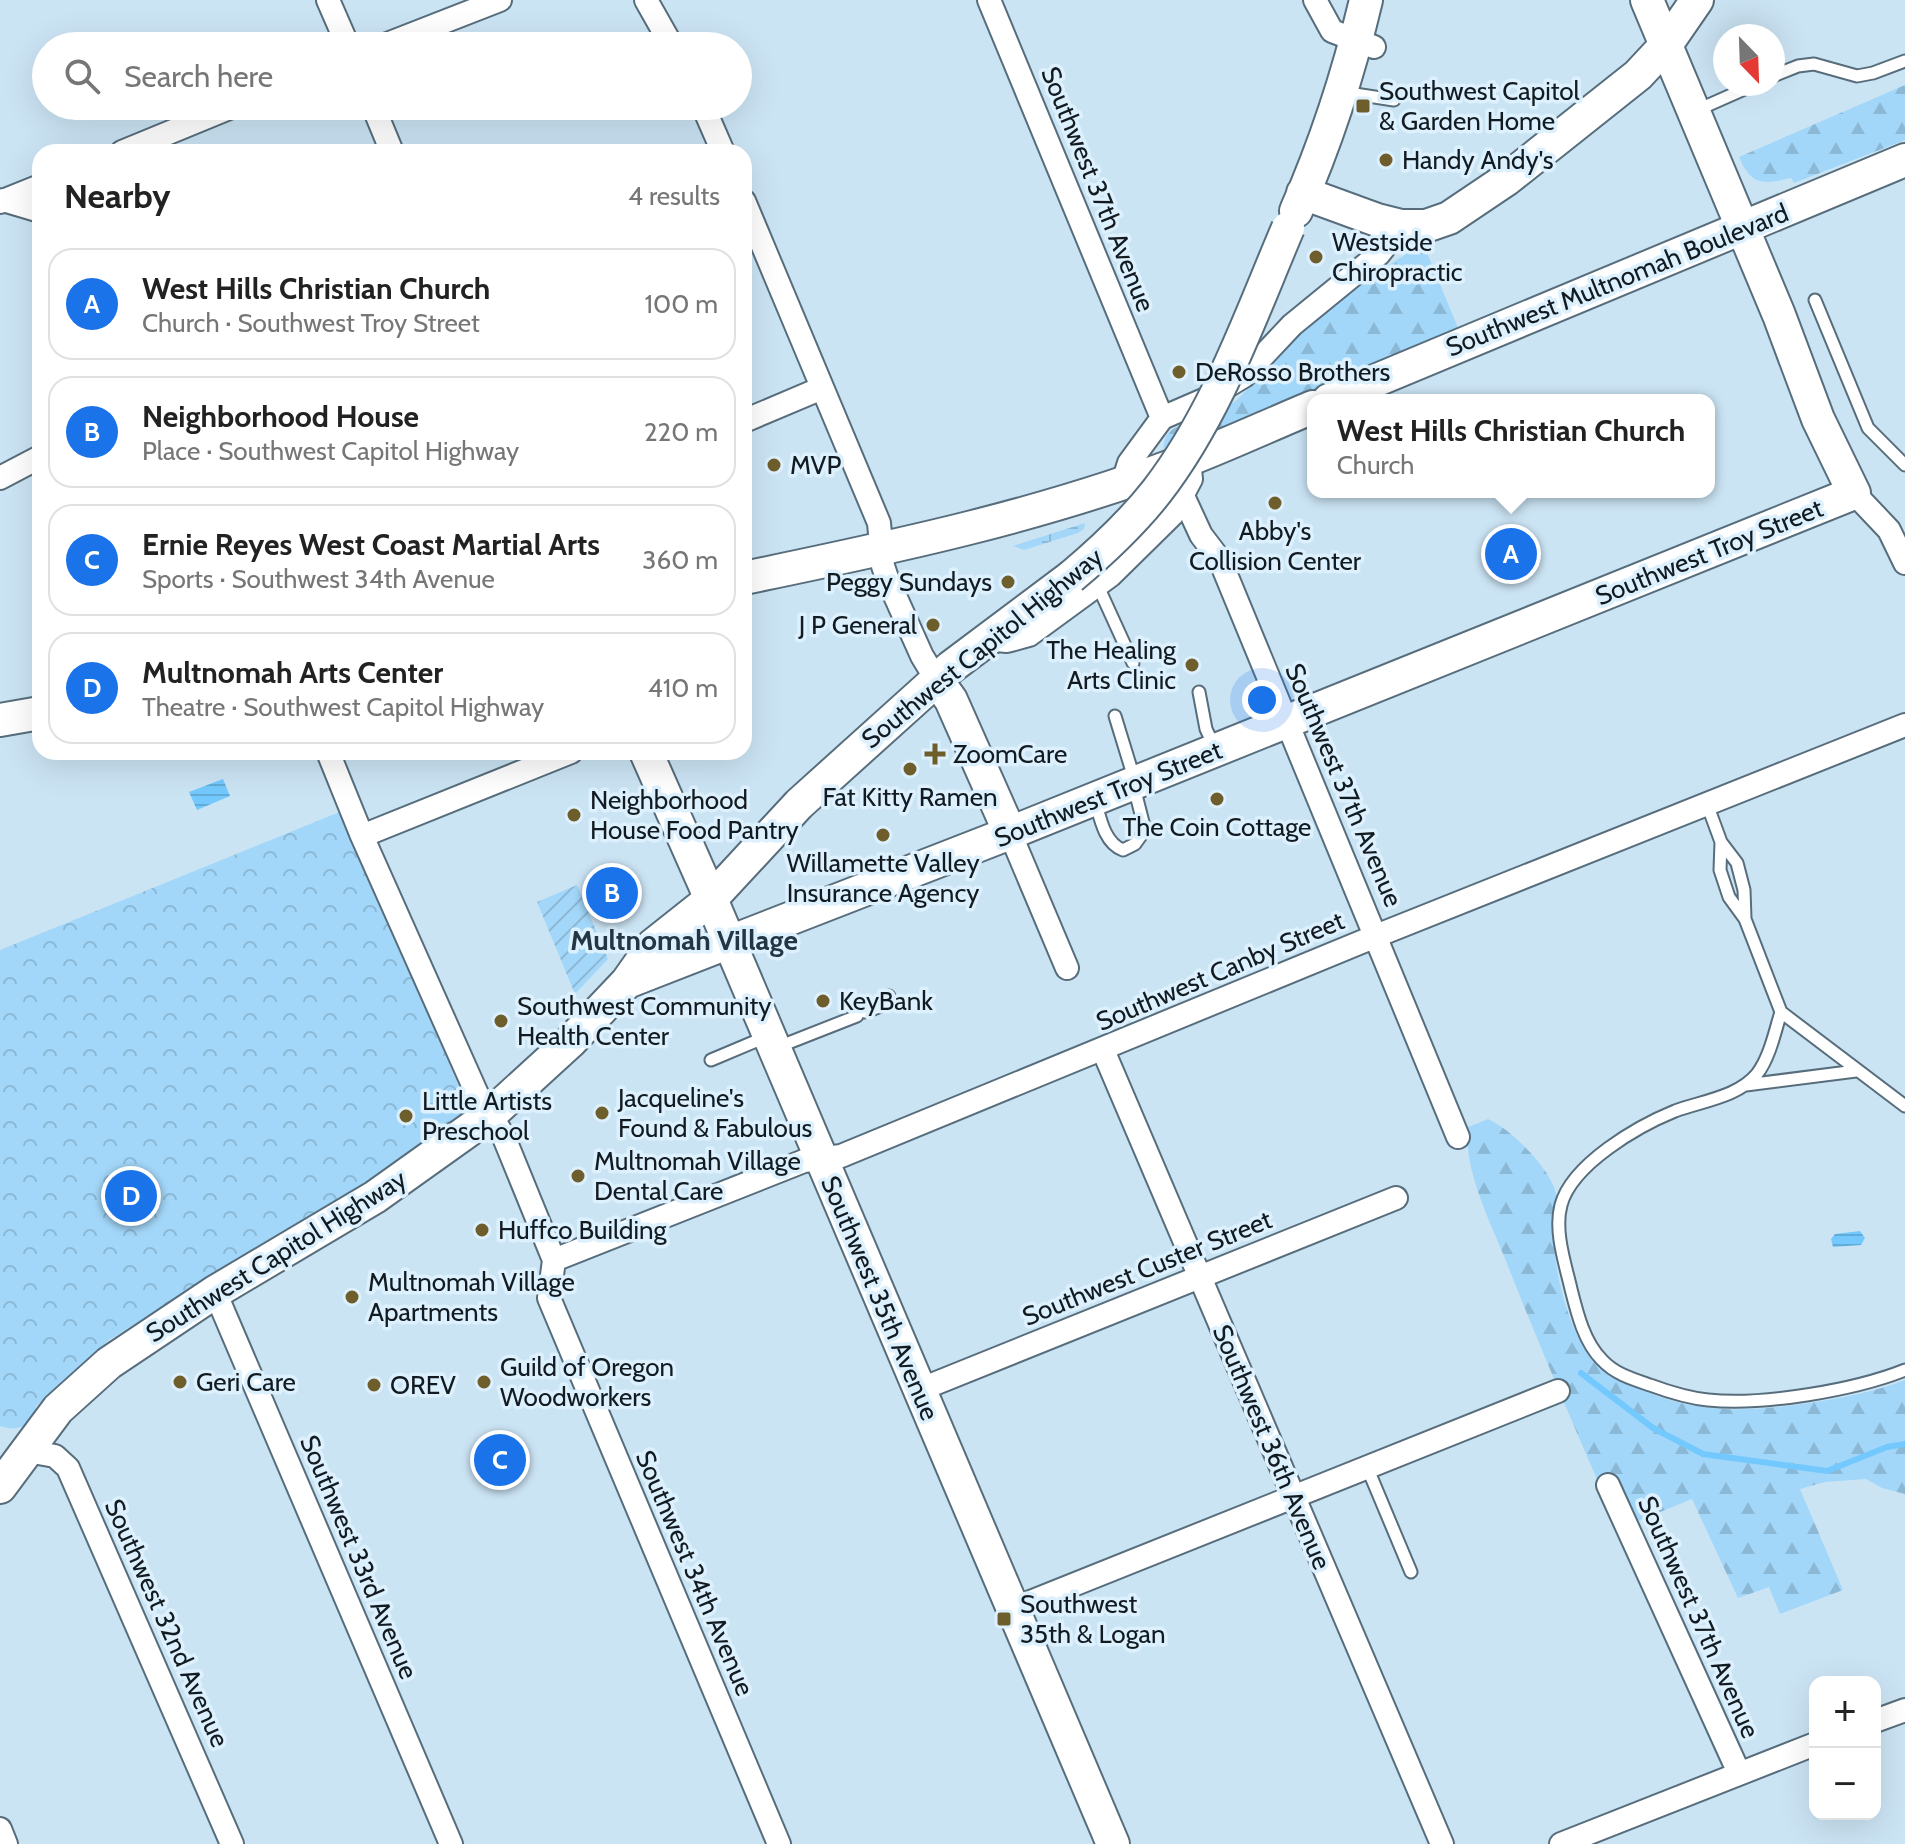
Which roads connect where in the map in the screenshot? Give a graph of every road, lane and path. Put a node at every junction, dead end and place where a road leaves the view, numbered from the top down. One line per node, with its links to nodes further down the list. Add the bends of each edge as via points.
1 (328, 0): 9 (street)
2 (500, 0): 10 (street)
3 (646, 0): 11 (street)
4 (989, 0): 39 (street, Southwest 37th Avenue)
5 (1315, 0): 12 (street, via 1332,31)
6 (1366, 0): 12 (street, Southwest Capitol Highway)
7 (1647, 0): 13 (street)
8 (1697, 0): 13 (street)
9 (342, 32)
10 (418, 32)
11 (664, 32)
12 (1365, 44): 16 (street, Southwest Capitol Highway)
13 (1666, 45): 19 (street); 32 (street, via 1638,75 1478,199 1437,223)
14 (1905, 61): 15 (lane, via 1857,76 1814,64)
15 (1785, 71)
16 (1341, 92): 18 (lane); 28 (street, Southwest Capitol Highway)
17 (1728, 96): 19 (lane)
18 (1394, 100)
19 (1694, 111): 33 (street)
20 (200, 120): 23 (street)
21 (379, 120): 24 (street)
22 (709, 120): 25 (street)
23 (141, 144)
24 (389, 144)
25 (720, 144)
26 (1905, 160): 33 (street, Southwest Multnomah Boulevard)
27 (32, 189): 29 (street)
28 (1303, 193): 32 (street); 50 (street, Southwest Capitol Highway, bridge, via 1190,444)
29 (2, 201): 30 (street)
30 (32, 209)
31 (752, 220): 35 (street)
32 (1401, 226): 39 (street, via 1379,254 1292,325 1244,376)
33 (1744, 228): 36 (street, Southwest Multnomah Boulevard); 45 (street, via 1818,419)
34 (1815, 300): 42 (lane, via 1868,428)
35 (822, 388): 38 (street); 47 (street, via 879,523)
36 (1343, 394)
37 (1307, 410): 40 (street)
38 (752, 418)
39 (1162, 418): 44 (street, via 1129,463)
40 (1189, 459): 44 (street); 46 (street, via 1191,479)
41 (32, 461): 43 (street)
42 (1905, 465)
43 (0, 478)
44 (1123, 482): 47 (street)
45 (1854, 493): 48 (street, via 1889,530); 57 (street, Southwest Troy Street)
46 (1183, 496): 50 (street, via 1152,536); 57 (street, Southwest 37th Avenue, via 1220,560)
47 (881, 550): 49 (street); 52 (street, via 895,596)
48 (1905, 563)
49 (752, 576)
50 (1084, 581): 51 (lane); 52 (street, Southwest Capitol Highway, via 985,639)
51 (1133, 663)
52 (936, 679): 66 (street, via 951,700); 69 (street, Southwest Capitol Highway, via 799,804)
53 (1199, 692): 59 (lane)
54 (32, 714): 56 (street)
55 (1115, 716): 63 (lane)
56 (0, 720)
57 (1288, 722): 59 (street, Southwest Troy Street); 71 (street, Southwest 37th Avenue)
58 (1905, 725): 65 (street, Southwest Canby Street)
59 (1215, 751): 63 (street, Southwest Troy Street)
60 (331, 760): 67 (street, Southwest 34th Avenue)
61 (551, 760): 67 (street)
62 (650, 760): 69 (street, Southwest 35th Avenue)
63 (1134, 783): 64 (street, Southwest Troy Street); 64 (lane, via 1145,830 1123,850 1108,837)
64 (1095, 799): 66 (street, Southwest Troy Street)
65 (1707, 804): 68 (lane); 71 (street, Southwest Canby Street)
66 (1010, 833): 72 (street, Southwest Troy Street); 73 (street)
67 (362, 836): 83 (street, Southwest 34th Avenue)
68 (1721, 842): 70 (lane, via 1737,863); 70 (lane, via 1720,870 1729,897)
69 (711, 899): 72 (street, Southwest 35th Avenue); 74 (street, Southwest Capitol Highway, via 653,945)
70 (1745, 919): 76 (lane)
71 (1376, 936): 78 (street, Southwest Canby Street); 84 (street, Southwest 37th Avenue)
72 (728, 941): 74 (street, Southwest Troy Street); 77 (street, Southwest 35th Avenue)
73 (1067, 968)
74 (627, 982): 83 (street, Southwest Capitol Highway)
75 (889, 996): 77 (lane, via 884,1005 861,1014)
76 (1781, 1012): 80 (lane); 81 (lane, via 1758,1072)
77 (771, 1042): 79 (lane); 85 (street, Southwest 35th Avenue)
78 (1103, 1050): 85 (street, Southwest Canby Street); 88 (street, Southwest 36th Avenue)
79 (711, 1060)
80 (1856, 1071): 81 (lane); 82 (lane)
81 (1745, 1085): 90 (lane, via 1672,1112 1623,1139 1598,1156 1568,1189 1559,1222 1563,1256 1589,1343 1600,1359 1626,1377 1711,1400 1760,1400 1850,1388)
82 (1905, 1106)
83 (490, 1115): 87 (street, Southwest 34th Avenue); 89 (street, Southwest Capitol Highway, via 375,1197)
84 (1458, 1137)
85 (821, 1160): 87 (street, Southwest Canby Street, via 804,1161); 91 (street, Southwest 35th Avenue)
86 (1396, 1198): 88 (street, Southwest Custer Street)
87 (554, 1260): 108 (street, Southwest 34th Avenue, via 549,1298)
88 (1199, 1277): 91 (street, Southwest Custer Street); 97 (street, Southwest 36th Avenue)
89 (215, 1292): 93 (street, Southwest Capitol Highway, via 87,1380); 107 (street, Southwest 33rd Avenue)
90 (1905, 1370)
91 (919, 1390): 99 (street, Southwest 35th Avenue)
92 (1558, 1391): 94 (street)
93 (13, 1446): 96 (street, Southwest Capitol Highway); 106 (street, Southwest 32nd Avenue, via 55,1456 68,1468)
94 (1367, 1467): 97 (street); 98 (lane)
95 (1608, 1485): 103 (street, Southwest 37th Avenue)
96 (0, 1487)
97 (1293, 1497): 99 (street); 110 (street, Southwest 36th Avenue)
98 (1411, 1572)
99 (1013, 1609): 109 (street, Southwest 35th Avenue)
100 (1905, 1710): 101 (street)
101 (1881, 1719)
102 (1809, 1746): 103 (street)
103 (1739, 1773): 111 (street)
104 (0, 1829): 105 (street)
105 (6, 1844)
106 (232, 1844)
107 (451, 1844)
108 (779, 1844)
109 (1113, 1844)
110 (1442, 1844)
111 (1561, 1844)

